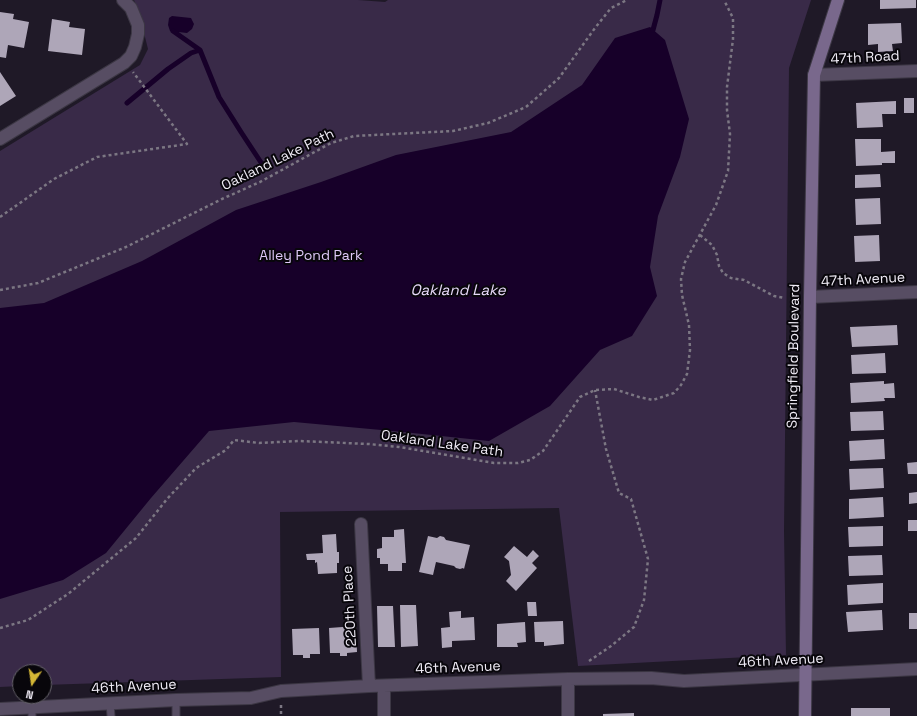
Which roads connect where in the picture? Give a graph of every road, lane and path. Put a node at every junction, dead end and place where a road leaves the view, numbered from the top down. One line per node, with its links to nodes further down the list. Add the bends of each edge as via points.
1 (124, 0): 5 (street, via 131,8 138,25 135,47)
2 (627, 0): 11 (path, Oakland Lake Path, via 611,8 559,78 526,107 488,123 453,131 354,136 331,143 260,182 126,247 38,283)
3 (724, 0): 10 (path, Oakland Lake Path, via 733,18 727,87 730,134 728,171 716,205)
4 (838, 0): 7 (main road, Springfield Boulevard)
5 (125, 62): 8 (street); 9 (path, via 187,144 97,157 54,179)
6 (917, 71): 7 (street, 47th Road)
7 (814, 75): 13 (main road, Springfield Boulevard)
8 (0, 139)
9 (0, 217)
10 (700, 235): 14 (path, via 712,245 723,273 731,278 744,280 774,296); 15 (path, Oakland Lake Path, via 685,262 681,279 689,325 690,350 687,374 681,385 674,393 653,400 614,389)
11 (0, 290)
12 (917, 292): 13 (street, 47th Avenue)
13 (810, 297): 20 (main road, Springfield Boulevard)
14 (785, 298)
15 (595, 390): 17 (path, Oakland Lake Path, via 580,397 543,451 530,460 518,463 494,463 369,444 298,441 259,443 234,440 226,450 196,468 136,538 68,594 28,620); 18 (path, via 606,449 619,493 631,498 648,559 644,600 634,627)
16 (361, 524): 22 (street, 220th Place)
17 (0, 628)
18 (589, 661)
19 (917, 668): 20 (street, 46th Avenue)
20 (805, 674): 21 (street, 46th Avenue, via 684,681 651,678); 32 (main road, Springfield Boulevard)
21 (568, 679): 23 (street, 46th Avenue); 31 (street)
22 (368, 686): 23 (street, 46th Avenue); 24 (street, 46th Avenue, via 281,691 251,698)
23 (384, 686): 30 (street)
24 (176, 700): 25 (street, 46th Avenue); 29 (lane)
25 (110, 704): 27 (street, 46th Avenue); 28 (lane)
26 (0, 709): 27 (street, 46th Avenue)
27 (32, 712)
28 (111, 716)
29 (176, 716)
30 (384, 716)
31 (568, 716)
32 (804, 716)

